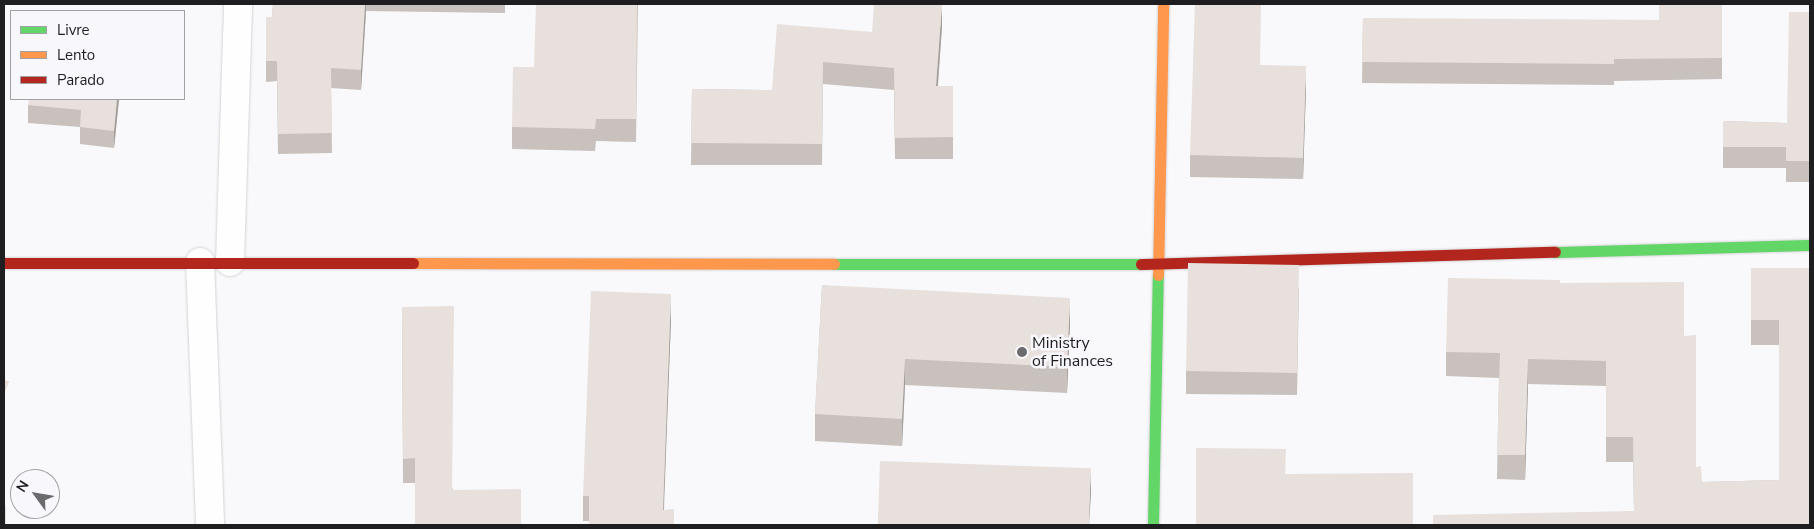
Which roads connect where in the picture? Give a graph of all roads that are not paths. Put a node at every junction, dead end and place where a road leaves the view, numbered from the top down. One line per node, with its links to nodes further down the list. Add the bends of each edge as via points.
1 (238, 4): 5 (street)
2 (1163, 4): 7 (main road)
3 (1810, 245): 7 (main road)
4 (200, 262): 5 (main road); 6 (main road); 8 (street)
5 (230, 262): 7 (main road)
6 (4, 263)
7 (1156, 264): 9 (main road)
8 (210, 525)
9 (1153, 525)

